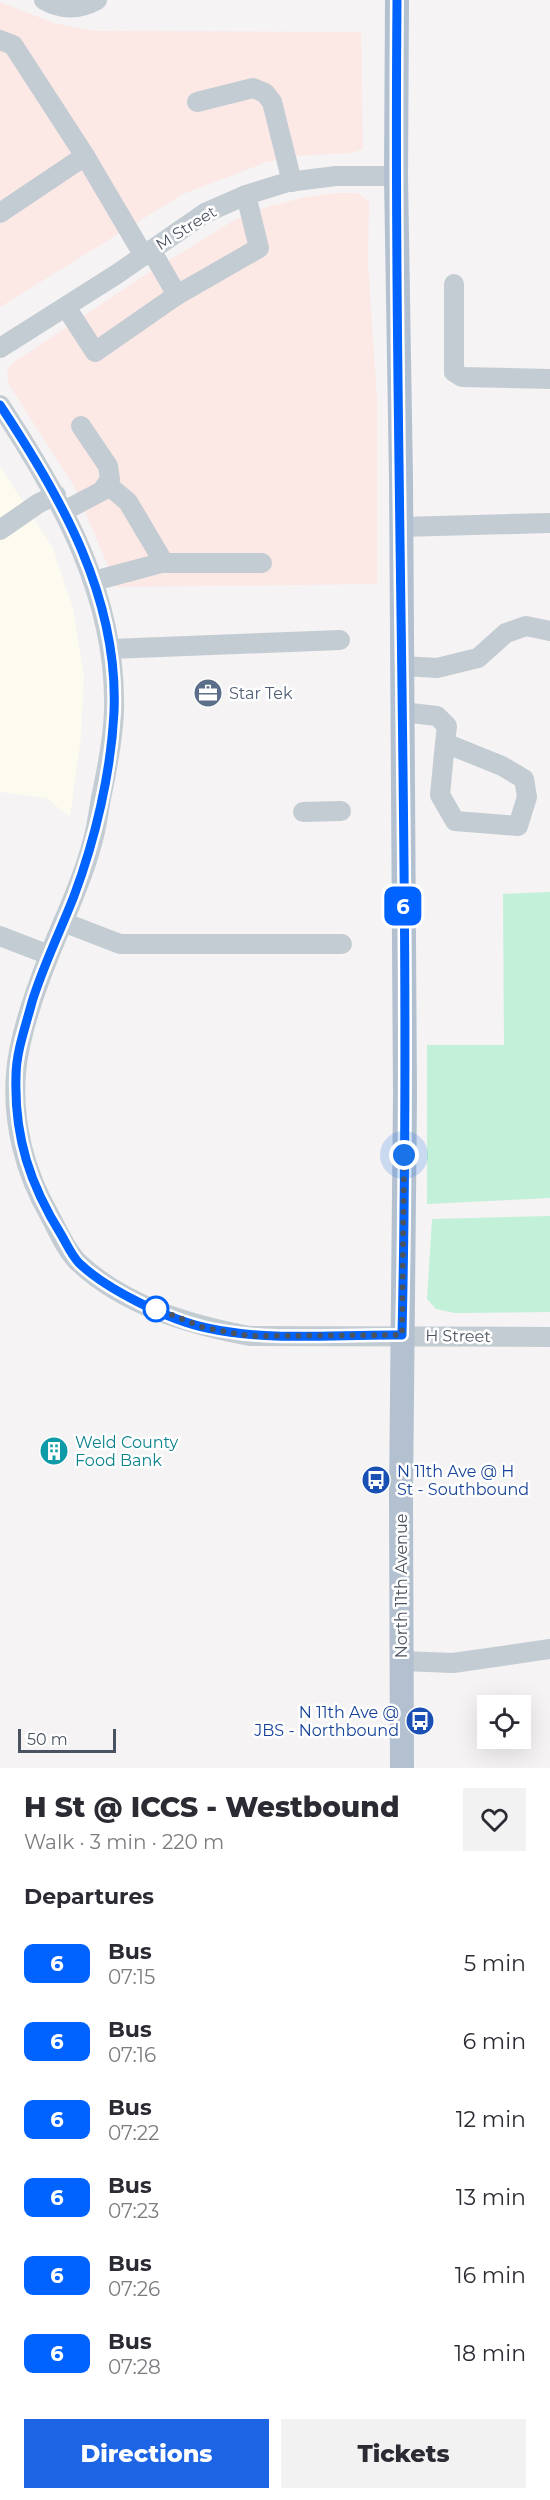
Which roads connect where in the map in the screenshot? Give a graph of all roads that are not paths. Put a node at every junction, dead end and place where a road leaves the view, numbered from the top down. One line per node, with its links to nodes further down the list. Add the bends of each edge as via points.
1 (44, 0): 2 (street, via 72,8)
2 (98, 0)
3 (397, 0): 7 (main road, North 11th Avenue)
4 (0, 40): 6 (street, via 13,45)
5 (197, 102): 8 (street, via 253,88 265,93 272,102)
6 (85, 156): 10 (street); 11 (street)
7 (396, 176): 8 (street, M Street, via 336,176); 22 (main road, North 11th Avenue)
8 (292, 182): 9 (street, M Street)
9 (246, 195): 11 (street, M Street, via 205,213); 13 (street, via 259,248)
10 (0, 213)
11 (148, 253): 13 (street); 14 (street, M Street)
12 (454, 284): 16 (street, via 454,372 462,377)
13 (177, 295): 14 (street, via 95,352)
14 (66, 306): 15 (street, M Street)
15 (0, 348)
16 (550, 379)
17 (0, 405): 20 (street, H Street)
18 (81, 426): 19 (street, via 108,466)
19 (108, 486): 20 (street); 24 (street, via 128,502)
20 (60, 503): 23 (street, via 39,503); 26 (street, H Street, via 85,554)
21 (550, 523): 22 (street)
22 (401, 527): 30 (main road, North 11th Avenue)
23 (0, 530)
24 (161, 563): 25 (street); 26 (street)
25 (262, 563)
26 (93, 581): 29 (street, H Street)
27 (550, 631): 30 (street, via 526,626 506,633 478,658 437,668)
28 (340, 640): 29 (street)
29 (111, 649): 35 (street, H Street, via 114,713 110,751 91,847)
30 (402, 666): 31 (main road, North 11th Avenue)
31 (402, 712): 32 (street, via 437,716 447,726); 39 (main road, North 11th Avenue)
32 (445, 743): 32 (street, via 524,779 527,796 518,826 455,820 440,795)
33 (341, 811): 34 (street)
34 (303, 812)
35 (63, 922): 37 (street, via 120,944); 38 (street, H Street)
36 (0, 936): 38 (street)
37 (342, 944)
38 (49, 956): 39 (street, H Street, via 33,1000 16,1073 16,1114 24,1161 44,1206 78,1262 119,1291 205,1328 250,1336)
39 (402, 1335): 40 (street, H Street); 42 (main road, North 11th Avenue)
40 (550, 1337)
41 (550, 1649): 42 (street, via 453,1663)
42 (402, 1661): 43 (main road, North 11th Avenue)
43 (402, 1768)

